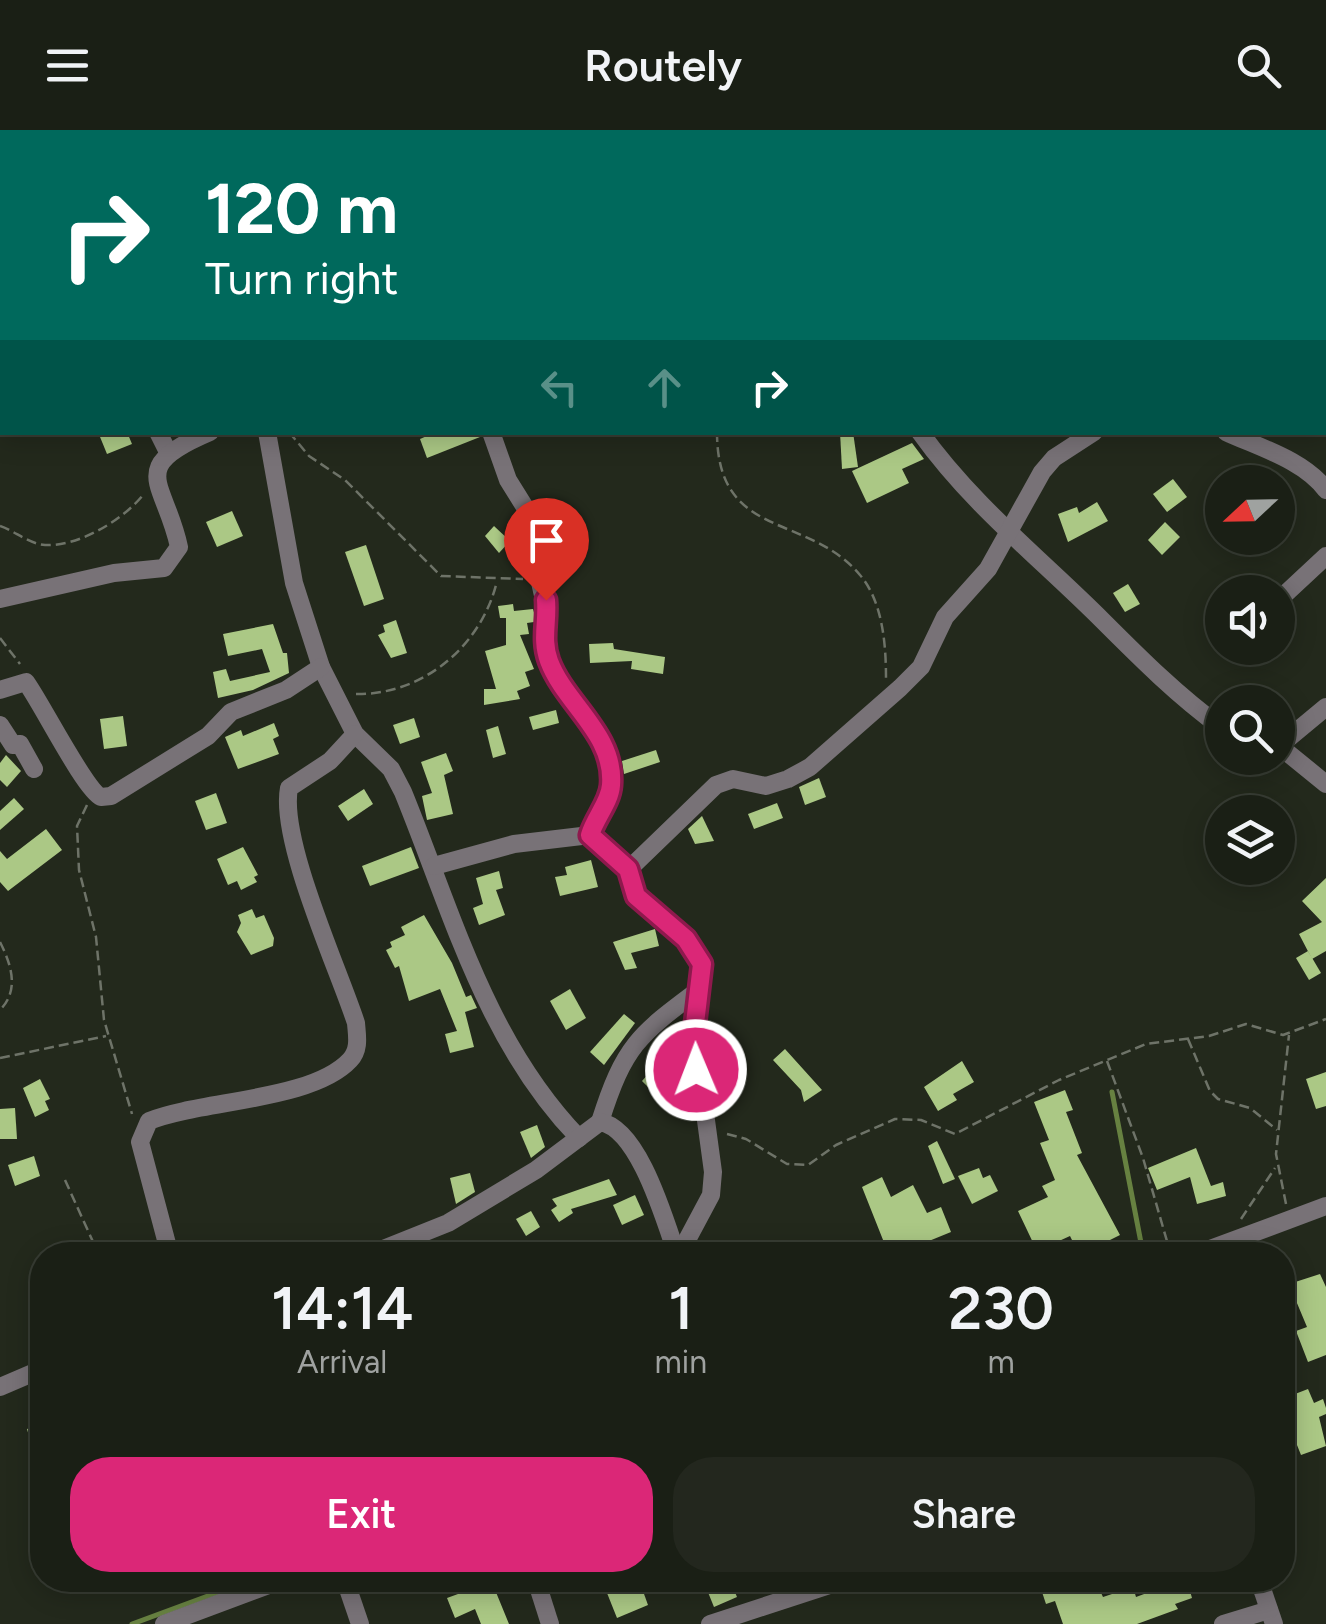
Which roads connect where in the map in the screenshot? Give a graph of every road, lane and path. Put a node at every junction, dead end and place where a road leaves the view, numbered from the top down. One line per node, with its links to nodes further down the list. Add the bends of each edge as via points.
1 (160, 435): 10 (street)
2 (204, 435): 10 (street)
3 (268, 435): 21 (street, via 294,582)
4 (292, 435): 17 (path, via 441,576)
5 (492, 435): 16 (street, via 508,480 536,525 543,556)
6 (717, 435): 25 (path, via 727,488 740,505 826,548 861,575 886,645)
7 (923, 435): 14 (street)
8 (1089, 435): 14 (street, via 1042,472)
9 (1233, 435): 12 (street, via 1278,455)
10 (168, 452): 11 (street)
11 (156, 479): 13 (path, via 103,530 56,544 33,542); 19 (street, via 179,547 164,568)
12 (1326, 490)
13 (0, 526)
14 (1009, 536): 25 (street, via 944,617 921,667); 27 (street)
15 (1326, 556): 18 (street)
16 (539, 578): 17 (path); 35 (street, via 551,666 611,766 610,793)
17 (498, 580): 24 (path, via 478,631 430,675 378,693)
18 (1295, 585)
19 (0, 599)
20 (0, 638): 22 (path, via 15,653)
21 (321, 667): 24 (street); 34 (street, via 231,712 208,736)
22 (26, 682): 23 (street); 34 (street, via 86,787)
23 (0, 690)
24 (333, 692): 30 (street)
25 (886, 700): 37 (street, via 788,779 766,786 732,778 716,785)
26 (1326, 707): 29 (street)
27 (1205, 714)
28 (0, 726): 32 (street)
29 (1295, 732)
30 (356, 734): 36 (street, via 392,769); 51 (street, via 289,788 288,796 293,836 356,1023 351,1060 277,1091 150,1120)
31 (1295, 759): 33 (street)
32 (34, 769)
33 (1326, 784)
34 (101, 797): 43 (path, via 87,804 77,826)
35 (590, 835): 36 (street, via 514,844); 37 (street)
36 (434, 866): 50 (street, via 496,1027)
37 (628, 869): 39 (street, via 636,896 696,952)
38 (0, 942): 40 (path, via 14,983)
39 (700, 988): 47 (street, via 646,1030 615,1073); 49 (street, via 694,1032)
40 (0, 1010)
41 (1326, 1019): 42 (path)
42 (1290, 1033): 44 (path, via 1246,1024); 48 (path)
43 (108, 1036): 45 (path); 51 (path)
44 (1187, 1037): 46 (path); 48 (path, via 1210,1091 1250,1108)
45 (0, 1058)
46 (1106, 1059): 49 (path, via 955,1134 910,1117 896,1119 808,1165 788,1164 746,1139); 62 (path)
47 (600, 1122): 50 (street); 60 (street, via 629,1143)
48 (1278, 1131): 52 (path)
49 (710, 1132): 61 (street, via 711,1195)
50 (579, 1138): 59 (street, via 448,1223)
51 (140, 1142): 58 (street)
52 (1276, 1167): 55 (path); 56 (path)
53 (65, 1180): 57 (path)
54 (1326, 1206): 55 (street)
55 (1292, 1220): 63 (street)
56 (1240, 1222)
57 (93, 1242)
58 (167, 1242)
59 (400, 1242)
60 (673, 1242)
61 (685, 1242)
62 (1166, 1242)
63 (1230, 1242)
64 (30, 1375): 65 (street)
65 (0, 1387)
66 (250, 1592): 73 (street)
67 (349, 1592): 74 (street)
68 (540, 1592): 75 (street)
69 (810, 1592): 72 (street)
70 (1264, 1592): 71 (street)
71 (1272, 1617): 76 (street)
72 (721, 1622)
73 (164, 1624)
74 (360, 1624)
75 (550, 1624)
76 (1223, 1624)

